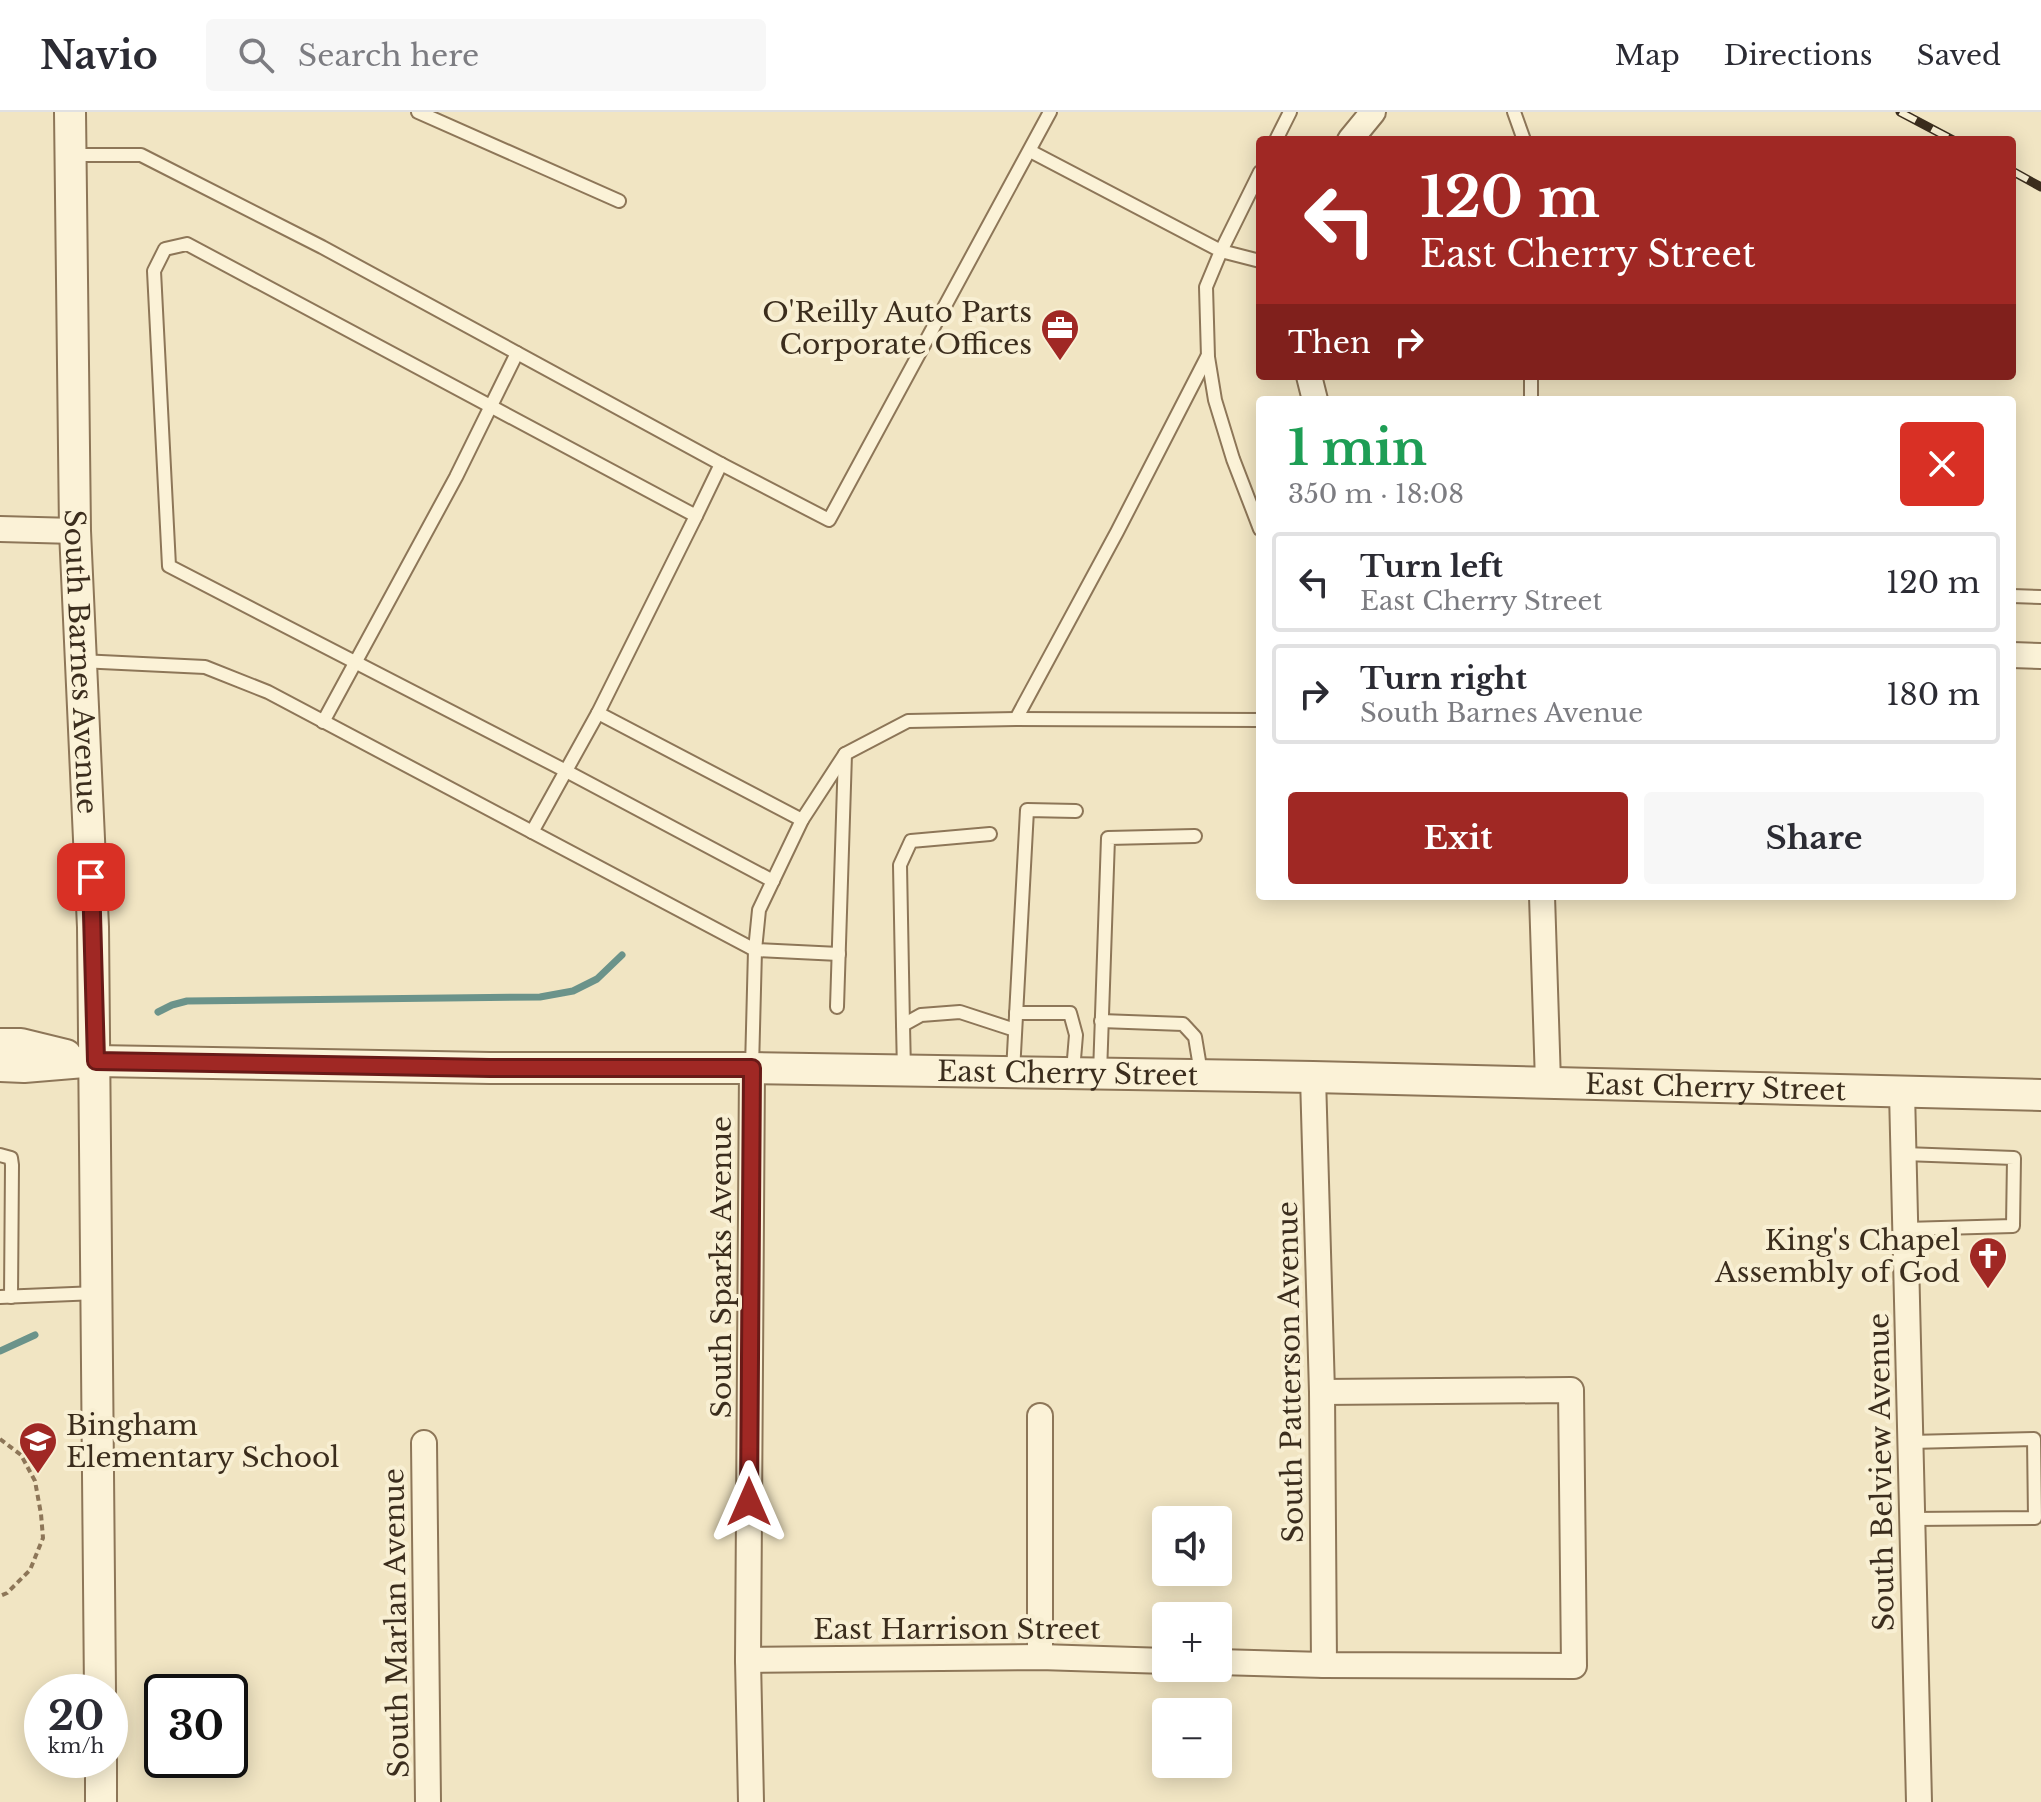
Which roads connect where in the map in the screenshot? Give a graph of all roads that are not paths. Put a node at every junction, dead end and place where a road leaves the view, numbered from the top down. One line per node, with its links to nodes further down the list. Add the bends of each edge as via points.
1 (70, 112): 11 (street, South Barnes Avenue)
2 (418, 112): 13 (lane)
3 (1050, 112): 10 (lane)
4 (1290, 112): 7 (lane)
5 (1373, 112): 8 (street)
6 (1514, 112): 9 (lane)
7 (1278, 136)
8 (1353, 136)
9 (1523, 136)
10 (1030, 151): 14 (lane); 19 (lane, via 829,520)
11 (71, 155): 16 (lane, via 141,155); 23 (street, South Barnes Avenue)
12 (1256, 180): 14 (lane)
13 (619, 201)
14 (1221, 251): 15 (lane); 17 (lane, via 1206,287)
15 (1256, 260)
16 (517, 353): 18 (lane); 19 (lane)
17 (1208, 357): 21 (lane, via 1215,400); 31 (lane)
18 (491, 406): 20 (lane); 29 (lane); 29 (lane, via 187,244 165,249 154,271 169,566)
19 (721, 464): 20 (lane)
20 (696, 516): 30 (lane)
21 (1256, 519)
22 (0, 529): 23 (street)
23 (75, 531): 28 (street, South Barnes Avenue)
24 (2016, 596): 25 (lane)
25 (2041, 597)
26 (2016, 655): 27 (street)
27 (2041, 656)
28 (80, 661): 33 (lane, via 205,667); 51 (street, South Barnes Avenue)
29 (355, 663): 33 (lane); 35 (lane)
30 (598, 713): 35 (lane); 37 (lane)
31 (1016, 719): 32 (lane); 34 (lane, via 908,721)
32 (1256, 720)
33 (323, 722): 38 (lane)
34 (845, 754): 37 (lane); 44 (lane)
35 (566, 771): 38 (lane); 41 (lane)
36 (1076, 811): 46 (lane, via 1027,810)
37 (802, 820): 41 (lane)
38 (532, 832): 43 (lane)
39 (990, 834): 48 (lane, via 911,841 900,865)
40 (1195, 836): 47 (lane, via 1108,838)
41 (773, 881): 43 (lane, via 759,910)
42 (1542, 900): 59 (street)
43 (755, 950): 44 (lane); 53 (lane)
44 (839, 954): 45 (lane)
45 (837, 1007)
46 (1016, 1013): 49 (lane); 56 (lane, via 1070,1013)
47 (1101, 1021): 56 (lane); 57 (lane, via 1183,1024 1195,1037)
48 (903, 1025): 49 (lane, via 921,1015 960,1012); 54 (lane)
49 (1015, 1030): 55 (lane)
50 (0, 1044): 51 (street, East Cherry Street)
51 (96, 1061): 52 (street, East Cherry Street); 53 (street, East Cherry Street); 65 (street, South Barnes Avenue)
52 (0, 1066)
53 (752, 1068): 54 (street, East Cherry Street); 73 (street, South Sparks Avenue)
54 (904, 1071): 55 (street, East Cherry Street)
55 (1013, 1072): 56 (street, East Cherry Street)
56 (1086, 1074): 57 (street, East Cherry Street)
57 (1201, 1075): 58 (street, East Cherry Street)
58 (1313, 1077): 59 (street, East Cherry Street); 67 (street, South Patterson Avenue)
59 (1548, 1082): 60 (street, East Cherry Street)
60 (1902, 1092): 61 (street, East Cherry Street); 62 (street, South Belview Avenue)
61 (2041, 1095)
62 (1904, 1154): 64 (street, South Belview Avenue); 64 (lane, via 2014,1158 2013,1226)
63 (0, 1155): 66 (lane, via 11,1158 12,1165)
64 (1905, 1229): 69 (street, South Belview Avenue)
65 (97, 1293): 66 (lane); 77 (street, South Barnes Avenue)
66 (6, 1297)
67 (1322, 1392): 76 (street, South Patterson Avenue); 76 (street, via 1571,1390 1574,1666)
68 (1040, 1416): 72 (street)
69 (1910, 1442): 71 (street, South Belview Avenue); 71 (lane, via 2034,1439 2035,1518)
70 (424, 1443): 80 (street, South Marlan Avenue)
71 (1924, 1519): 82 (street, South Belview Avenue)
72 (1040, 1657): 73 (street, East Harrison Street); 74 (street, East Harrison Street)
73 (748, 1660): 81 (street, South Sparks Avenue)
74 (1152, 1661)
75 (1232, 1662): 76 (street)
76 (1324, 1665)
77 (100, 1674)
78 (101, 1778): 79 (street)
79 (101, 1802)
80 (428, 1802)
81 (751, 1802)
82 (1919, 1802)

